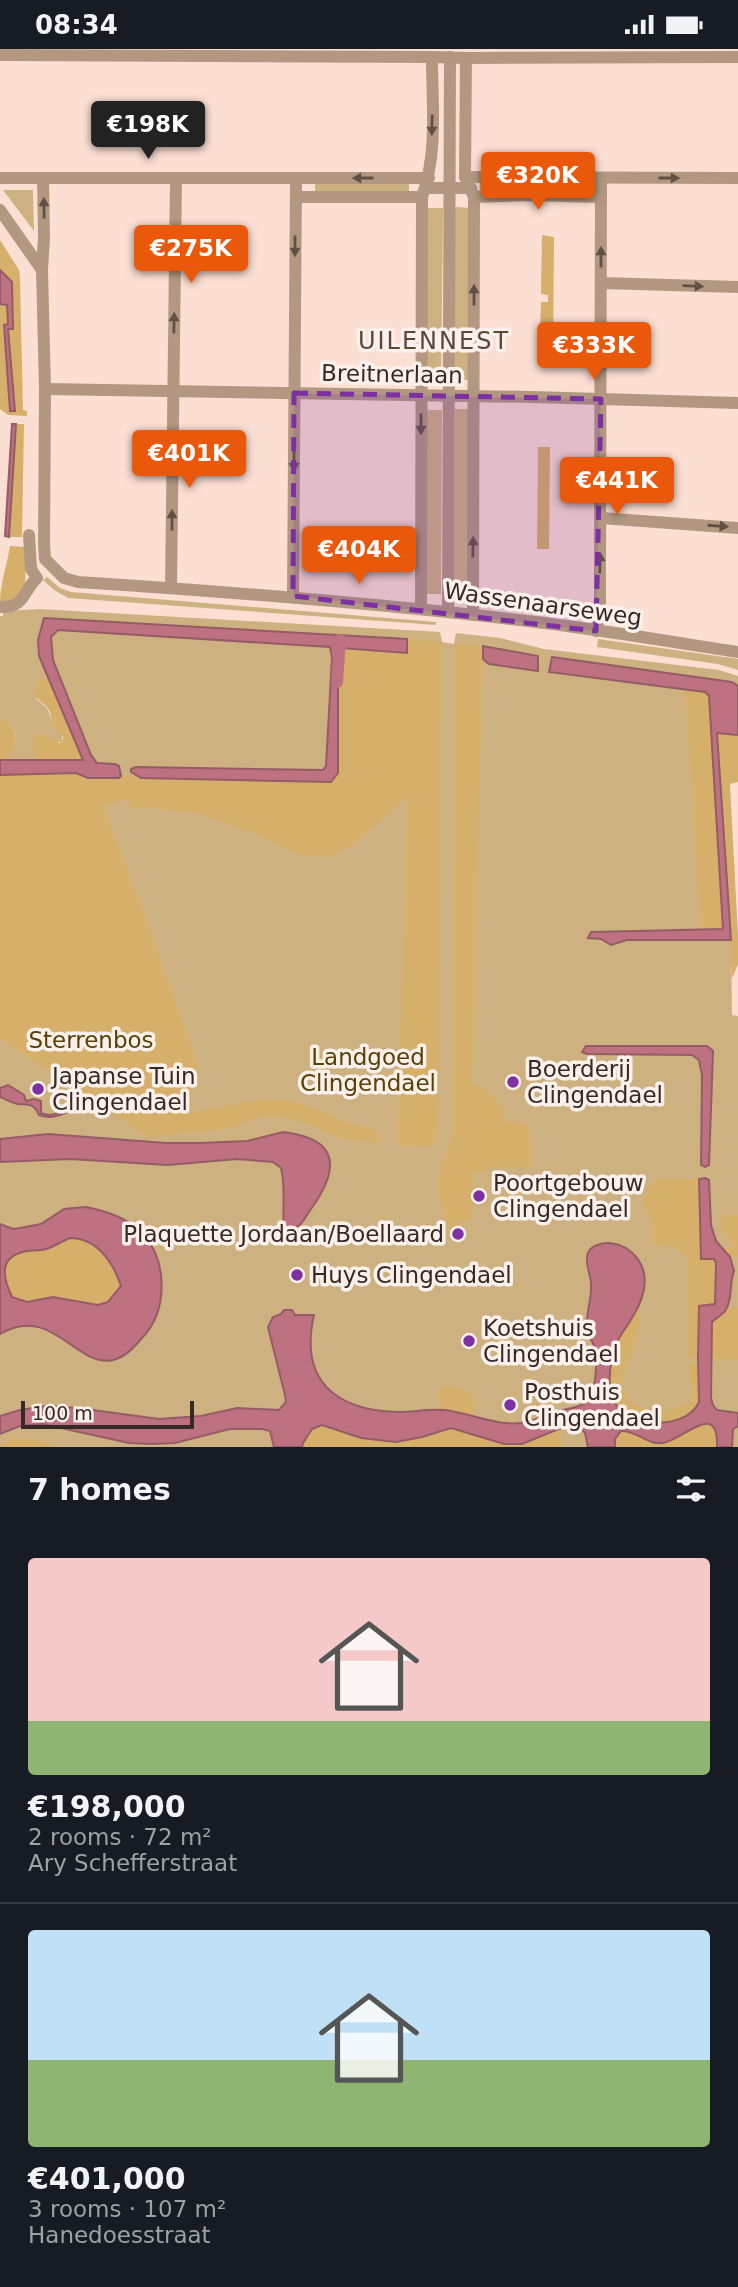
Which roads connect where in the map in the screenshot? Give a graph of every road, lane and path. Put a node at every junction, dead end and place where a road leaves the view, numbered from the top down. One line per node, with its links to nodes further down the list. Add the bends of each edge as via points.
1 (731, 49): 5 (street)
2 (0, 55): 3 (street)
3 (432, 57): 4 (street); 15 (street, one-way to 15, via 432,158)
4 (450, 57): 7 (street); 16 (street)
5 (716, 57): 6 (street); 7 (street)
6 (738, 57)
7 (466, 58): 14 (street)
8 (0, 177): 9 (street)
9 (43, 178): 10 (street); 20 (street, one-way to 9)
10 (176, 178): 11 (street); 24 (street, one-way to 10)
11 (296, 178): 15 (street, one-way to 11); 17 (street)
12 (601, 178): 13 (street, one-way to 13); 14 (street); 18 (street)
13 (738, 178)
14 (470, 187): 16 (street); 18 (street); 28 (street, one-way to 14)
15 (426, 188): 16 (street); 17 (street); 26 (street)
16 (450, 188): 27 (street)
17 (296, 197): 25 (street, one-way to 25)
18 (601, 197): 21 (street, one-way to 18)
19 (0, 210): 20 (street)
20 (42, 270): 23 (street)
21 (601, 283): 22 (street, one-way to 22); 29 (street)
22 (738, 287)
23 (45, 389): 24 (street, Breitnerlaan); 34 (street, via 44,544 45,559)
24 (173, 391): 25 (street, Breitnerlaan); 36 (street, one-way to 24)
25 (294, 393): 26 (street, Breitnerlaan); 37 (street, one-way to 37)
26 (421, 395): 27 (street, Breitnerlaan); 39 (street, one-way to 39)
27 (449, 396): 28 (street, Breitnerlaan); 40 (street)
28 (474, 396): 29 (street, Breitnerlaan); 41 (street, one-way to 28)
29 (601, 399): 30 (street, Breitnerlaan); 31 (street)
30 (738, 403)
31 (601, 518): 32 (street, one-way to 32); 42 (street, one-way to 31)
32 (738, 528)
33 (29, 535): 35 (street)
34 (53, 569): 35 (street); 36 (street, Wassenaarseweg, via 78,582)
35 (37, 578): 38 (street, via 18,603)
36 (171, 588): 37 (street, Wassenaarseweg)
37 (293, 596): 39 (street, Wassenaarseweg)
38 (1, 607)
39 (421, 609): 40 (street, Wassenaarseweg)
40 (448, 612): 41 (street, Wassenaarseweg)
41 (472, 615): 42 (street, Wassenaarseweg)
42 (596, 631): 43 (street, Wassenaarseweg)
43 (738, 652)

